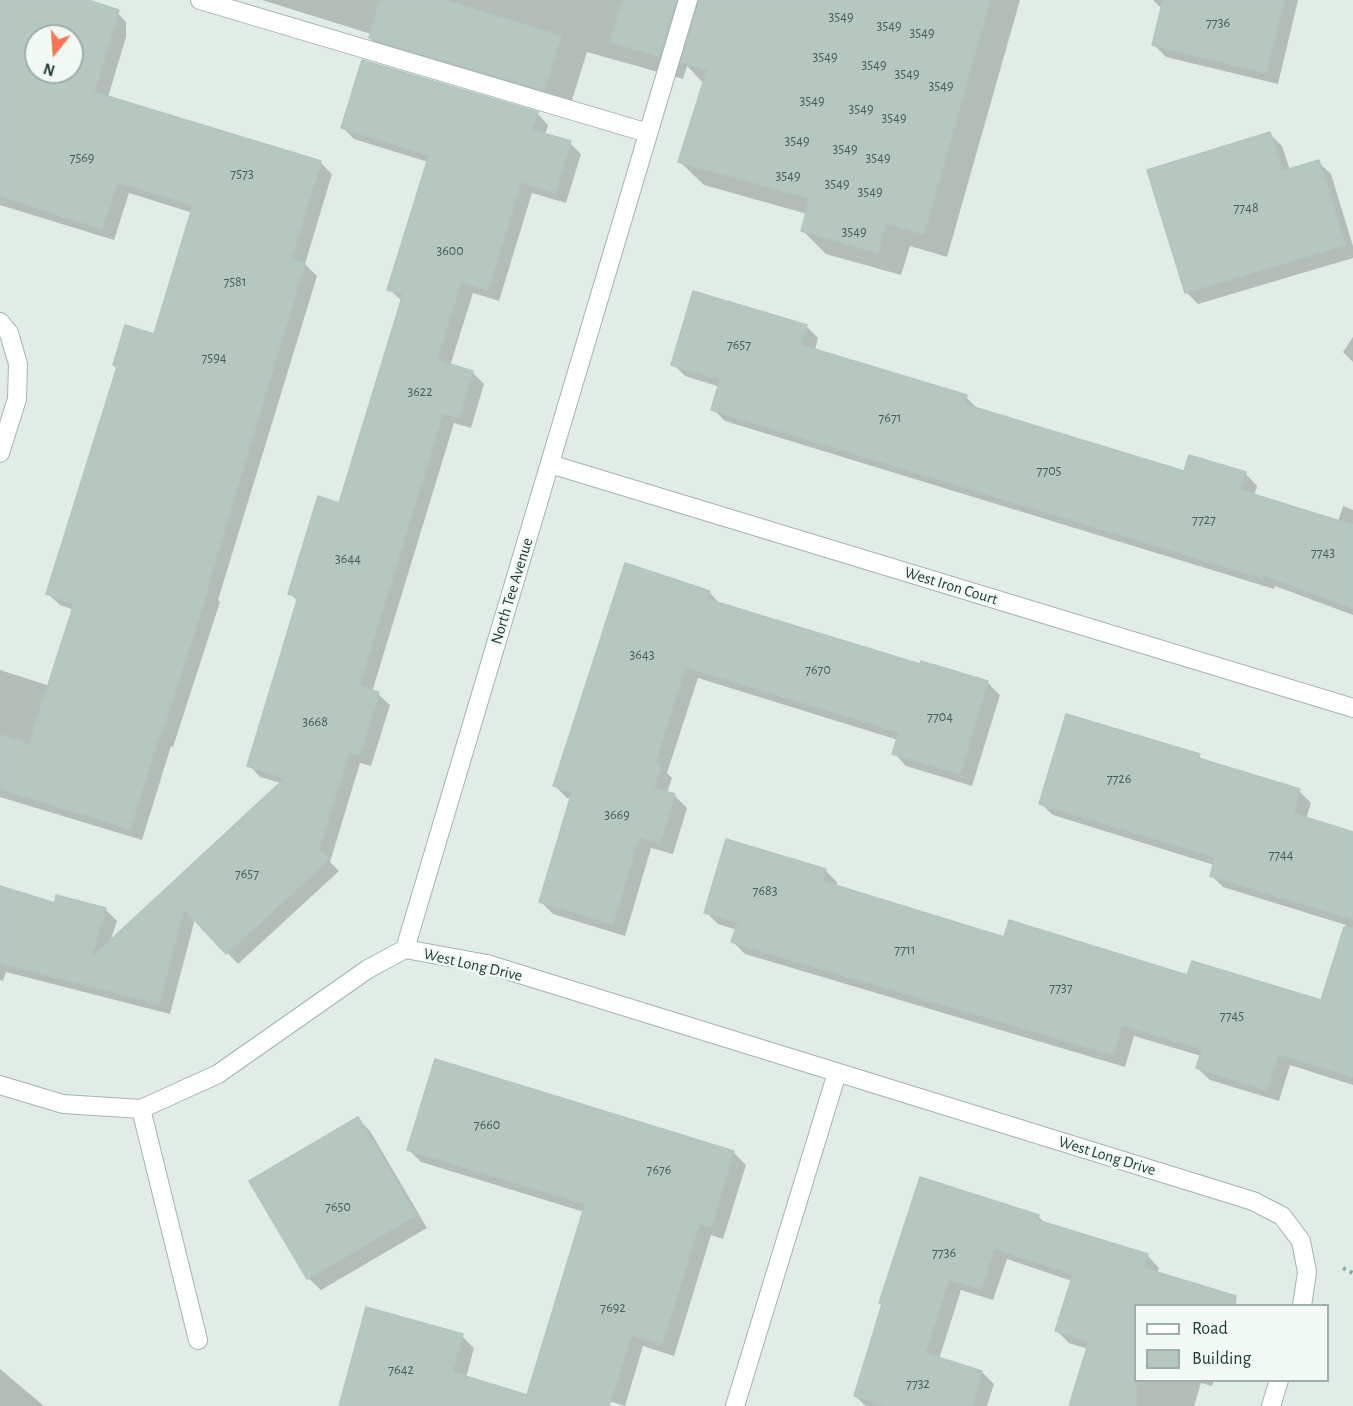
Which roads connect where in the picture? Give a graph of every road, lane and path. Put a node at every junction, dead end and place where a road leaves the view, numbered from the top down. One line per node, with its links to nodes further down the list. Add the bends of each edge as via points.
1 (200, 0): 3 (street)
2 (688, 0): 3 (street, North Tee Avenue)
3 (648, 133): 6 (street, North Tee Avenue)
4 (4, 327): 5 (street, via 18,364 17,399)
5 (0, 453)
6 (550, 464): 7 (street, West Iron Court); 8 (street, North Tee Avenue)
7 (1353, 708)
8 (405, 950): 9 (street, West Long Drive, via 487,964); 11 (street, West Long Drive, via 368,969 218,1074)
9 (837, 1073): 12 (street, West Long Drive, via 1253,1201 1282,1216 1300,1241 1308,1272); 15 (street)
10 (0, 1085): 11 (street, West Long Drive, via 63,1104)
11 (141, 1109): 13 (street)
12 (1302, 1304)
13 (198, 1340)
14 (1278, 1382): 16 (street)
15 (735, 1406)
16 (1271, 1406)

